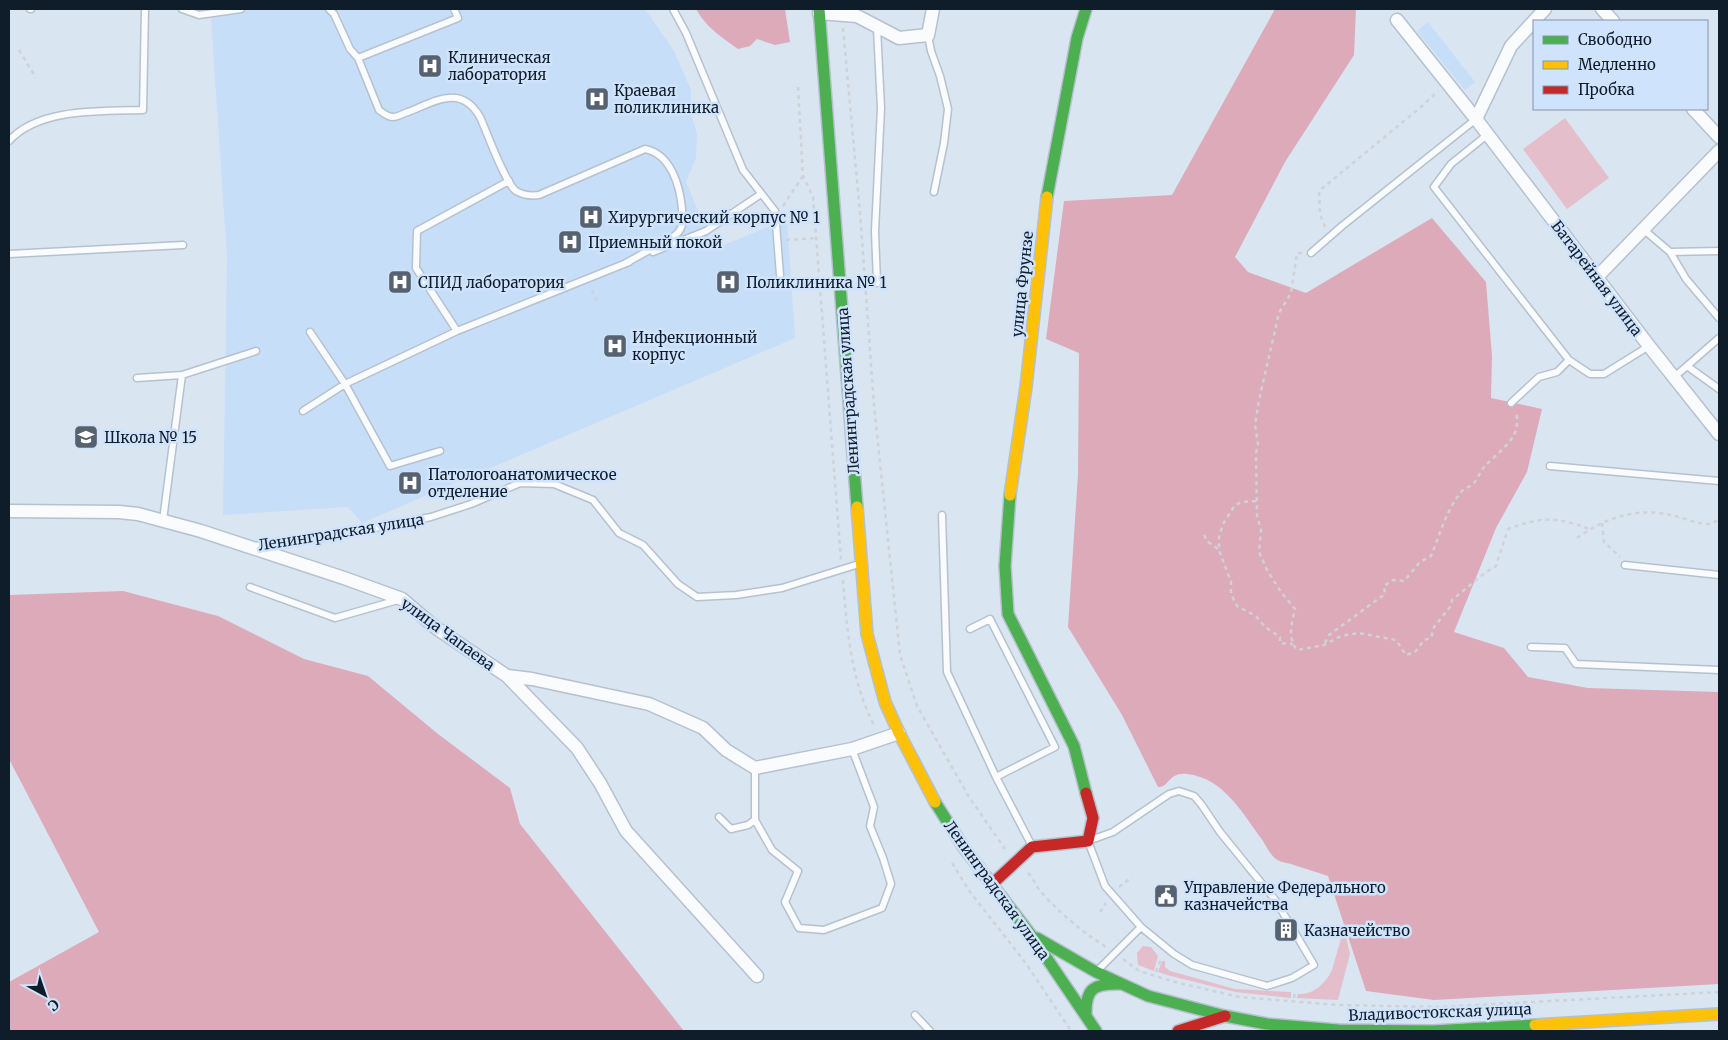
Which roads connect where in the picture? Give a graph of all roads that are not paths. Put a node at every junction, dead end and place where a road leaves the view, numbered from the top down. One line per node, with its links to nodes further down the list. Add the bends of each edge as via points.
1 (145, 9): 24 (lane, via 143,110 92,111 42,120 18,131)
2 (182, 9): 3 (lane, via 199,15)
3 (242, 9)
4 (330, 9): 19 (lane)
5 (454, 9): 19 (lane, via 458,18)
6 (673, 9): 28 (lane, via 743,170)
7 (934, 9): 18 (street)
8 (1086, 9): 77 (main road, улица Фрунзе, via 1069,78 1044,212 1026,387 1011,480 1005,566 1008,614 1074,746 1093,818)
9 (1545, 9): 14 (street)
10 (1602, 9): 15 (street)
11 (819, 11): 12 (street, via 841,15); 62 (main road, Ленинградская улица)
12 (857, 12): 17 (street)
13 (1397, 20): 21 (street, Батарейная улица)
14 (1535, 20)
15 (1612, 20)
16 (1533, 22): 21 (street, via 1511,46)
17 (877, 26): 18 (street, via 899,38); 38 (lane, via 881,108 875,231)
18 (928, 35): 27 (lane, via 948,109)
19 (358, 58): 26 (lane, via 379,110 385,115 394,117 439,99 456,96 467,100 480,117)
20 (1694, 110): 23 (street)
21 (1476, 119): 22 (street, Батарейная улица); 33 (lane)
22 (1488, 135): 37 (street, Батарейная улица); 45 (lane, via 1451,164 1434,186)
23 (1719, 137)
24 (9, 141)
25 (1719, 150): 29 (street)
26 (509, 181): 35 (lane, via 518,192 539,195 645,149 658,154 670,168 677,185 682,224 672,237); 40 (lane, via 417,231 416,268)
27 (934, 192)
28 (761, 194): 35 (lane, via 706,231); 36 (lane, via 775,211)
29 (1643, 229): 32 (lane); 37 (street)
30 (183, 245): 34 (lane)
31 (1719, 251): 32 (lane)
32 (1670, 252): 39 (lane, via 1686,279)
33 (1311, 253)
34 (9, 254)
35 (626, 263): 40 (lane)
36 (780, 275)
37 (1596, 277): 43 (street, Батарейная улица)
38 (877, 284)
39 (1719, 318)
40 (457, 331): 50 (lane)
41 (310, 332): 50 (lane)
42 (1719, 338): 46 (lane)
43 (1649, 346): 45 (lane, via 1604,374 1590,374); 48 (street, Батарейная улица)
44 (256, 351): 47 (lane)
45 (1569, 360): 52 (lane, via 1557,372 1539,377)
46 (1688, 366): 48 (lane); 51 (lane)
47 (182, 375): 49 (lane); 60 (lane)
48 (1674, 377): 54 (street, Батарейная улица)
49 (137, 378)
50 (345, 384): 53 (lane); 55 (lane, via 390,466)
51 (1719, 389)
52 (1511, 403)
53 (302, 411)
54 (1719, 434)
55 (440, 450)
56 (1550, 466): 57 (lane)
57 (1719, 481)
58 (9, 511): 60 (street, улица Чапаева, via 118,512)
59 (942, 514): 74 (lane, via 947,672)
60 (163, 520): 61 (street, улица Чапаева)
61 (247, 547): 62 (lane, Ленинградская улица, via 330,537 431,517 471,504 520,482 554,484 592,500 619,532 644,545 678,584 696,597 782,588); 66 (street, улица Чапаева)
62 (861, 564): 71 (main road, Ленинградская улица, via 873,658 885,702)
63 (1625, 566): 64 (lane)
64 (1719, 575)
65 (250, 586): 66 (lane, via 335,618)
66 (402, 599): 70 (street, улица Чапаева, via 436,628)
67 (970, 629): 74 (lane, via 990,619 1055,747)
68 (1531, 647): 69 (lane, via 1565,648 1576,664)
69 (1719, 670)
70 (507, 676): 73 (street, via 649,704 703,728 726,750); 83 (street, улица Чапаева, via 577,748 626,831)
71 (899, 734): 72 (street); 79 (main road, Ленинградская улица, via 941,813)
72 (852, 749): 73 (street); 76 (lane, via 874,807 870,826 891,884 882,908 824,930 799,928 785,902 798,871 772,850)
73 (755, 768): 76 (lane)
74 (996, 777): 78 (lane)
75 (718, 817): 76 (lane, via 731,829)
76 (754, 820)
77 (1088, 841): 78 (main road); 80 (lane, via 1105,886); 80 (lane, via 1113,832 1169,794 1178,791 1194,796 1276,901 1314,965 1292,978 1267,986 1192,965)
78 (1032, 847): 79 (main road)
79 (991, 885): 81 (main road, Ленинградская улица)
80 (1140, 927): 82 (lane)
81 (1030, 935): 82 (main road, Владивостокская улица); 87 (main road, Ленинградская улица)
82 (1096, 972): 84 (main road, Владивостокская улица)
83 (757, 976)
84 (1123, 984): 87 (main road, via 1108,983 1091,989 1086,998); 88 (main road, Владивостокская улица, via 1148,996)
85 (1719, 1014): 88 (main road, Владивостокская улица, via 1433,1031 1338,1030 1267,1024)
86 (915, 1015): 89 (lane)
87 (1086, 1016): 90 (main road, Ленинградская улица)
88 (1225, 1016): 91 (main road)
89 (930, 1031)
90 (1096, 1031)
91 (1178, 1031)

